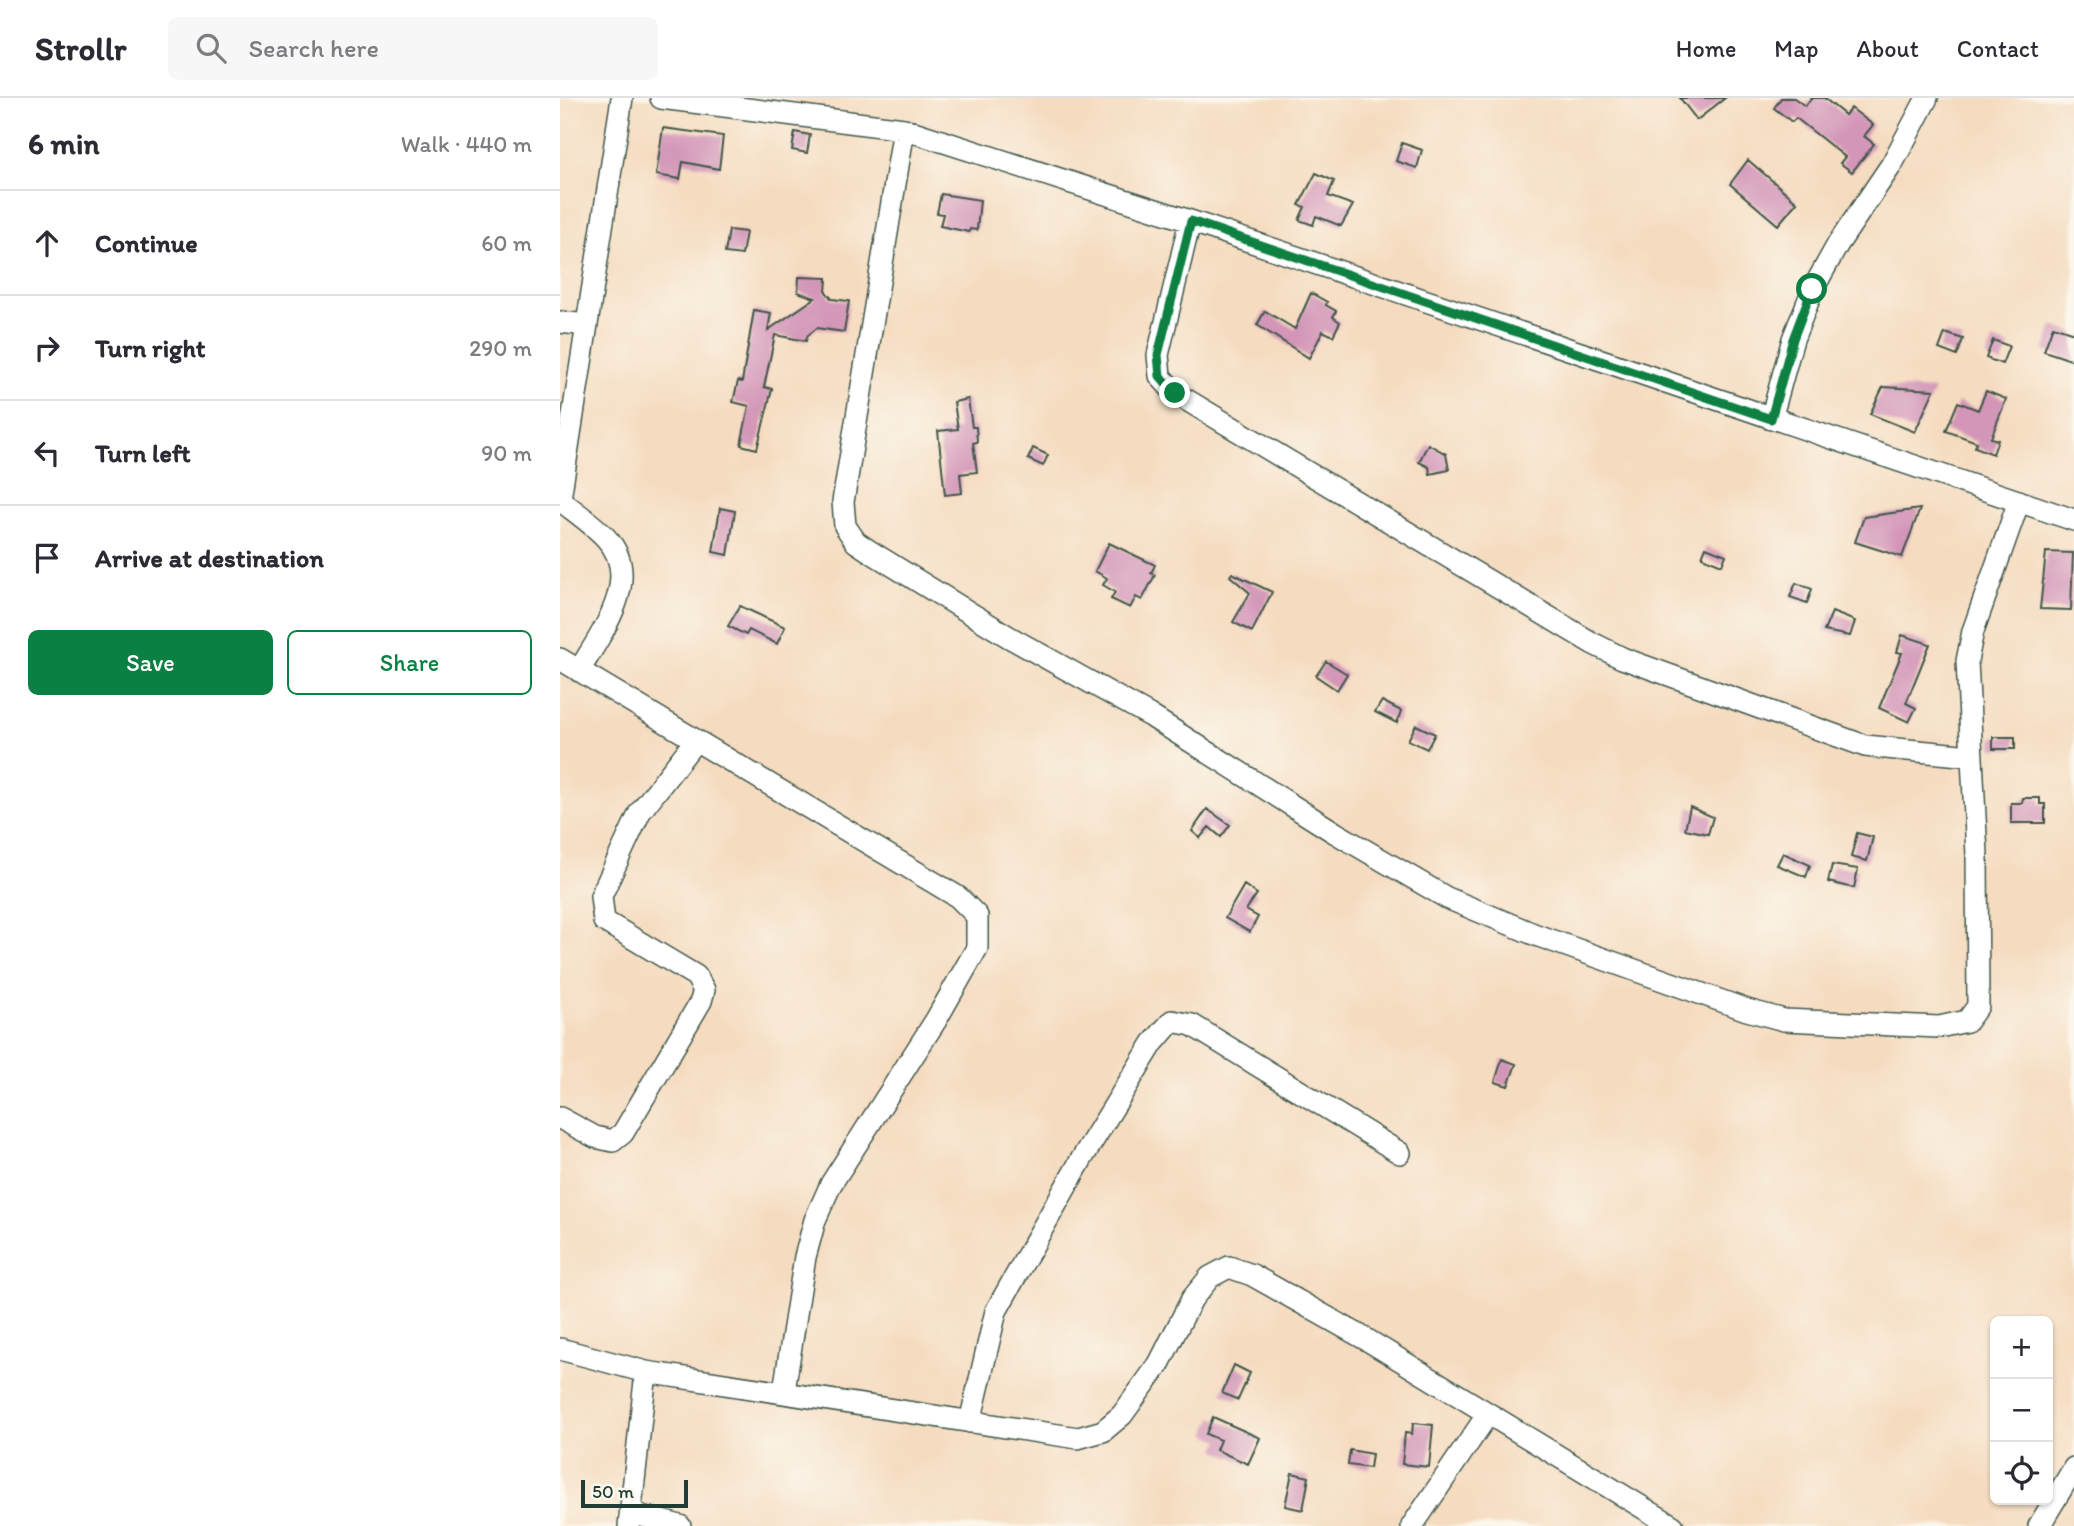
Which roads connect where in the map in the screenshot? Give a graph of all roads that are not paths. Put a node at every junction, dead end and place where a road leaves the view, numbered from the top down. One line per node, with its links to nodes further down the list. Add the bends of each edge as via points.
1 (622, 98): 7 (street)
2 (661, 98): 4 (street)
3 (1927, 98): 8 (street, via 1892,164 1812,289)
4 (904, 129): 5 (street); 15 (street, via 843,502 845,526 856,542 1447,898 1536,935 1784,1020 1939,1027 1967,1021 1978,1006)
5 (1191, 221): 8 (street); 15 (street, via 1158,355 1160,376 1175,393 1622,658 1865,746)
6 (560, 322): 7 (street)
7 (586, 325): 9 (street)
8 (1771, 419): 10 (street)
9 (560, 499): 13 (street, via 606,538 618,554 624,574 619,595)
10 (2019, 501): 11 (street); 15 (street, via 1969,648)
11 (2074, 520)
12 (560, 659): 13 (street)
13 (579, 671): 14 (street)
14 (695, 741): 16 (street, via 640,812 601,896 604,921 696,976 704,990 701,1001 623,1133 613,1141 595,1137); 20 (street, via 958,897 977,916 977,948 831,1184 815,1220)
15 (1971, 755)
16 (560, 1118)
17 (1400, 1153): 22 (street, via 1192,1025 1172,1021 1153,1043 1081,1160 996,1311)
18 (560, 1349): 19 (street)
19 (646, 1371): 20 (street); 24 (street)
20 (784, 1391): 22 (street)
21 (1488, 1414): 22 (street, via 1252,1275 1229,1267 1210,1277 1192,1299 1158,1364 1122,1415 1103,1432 1078,1438); 26 (street); 27 (street)
22 (970, 1422)
23 (2074, 1468): 28 (street)
24 (630, 1519): 25 (street)
25 (680, 1526)
26 (1412, 1526)
27 (1673, 1526)
28 (2039, 1526)

